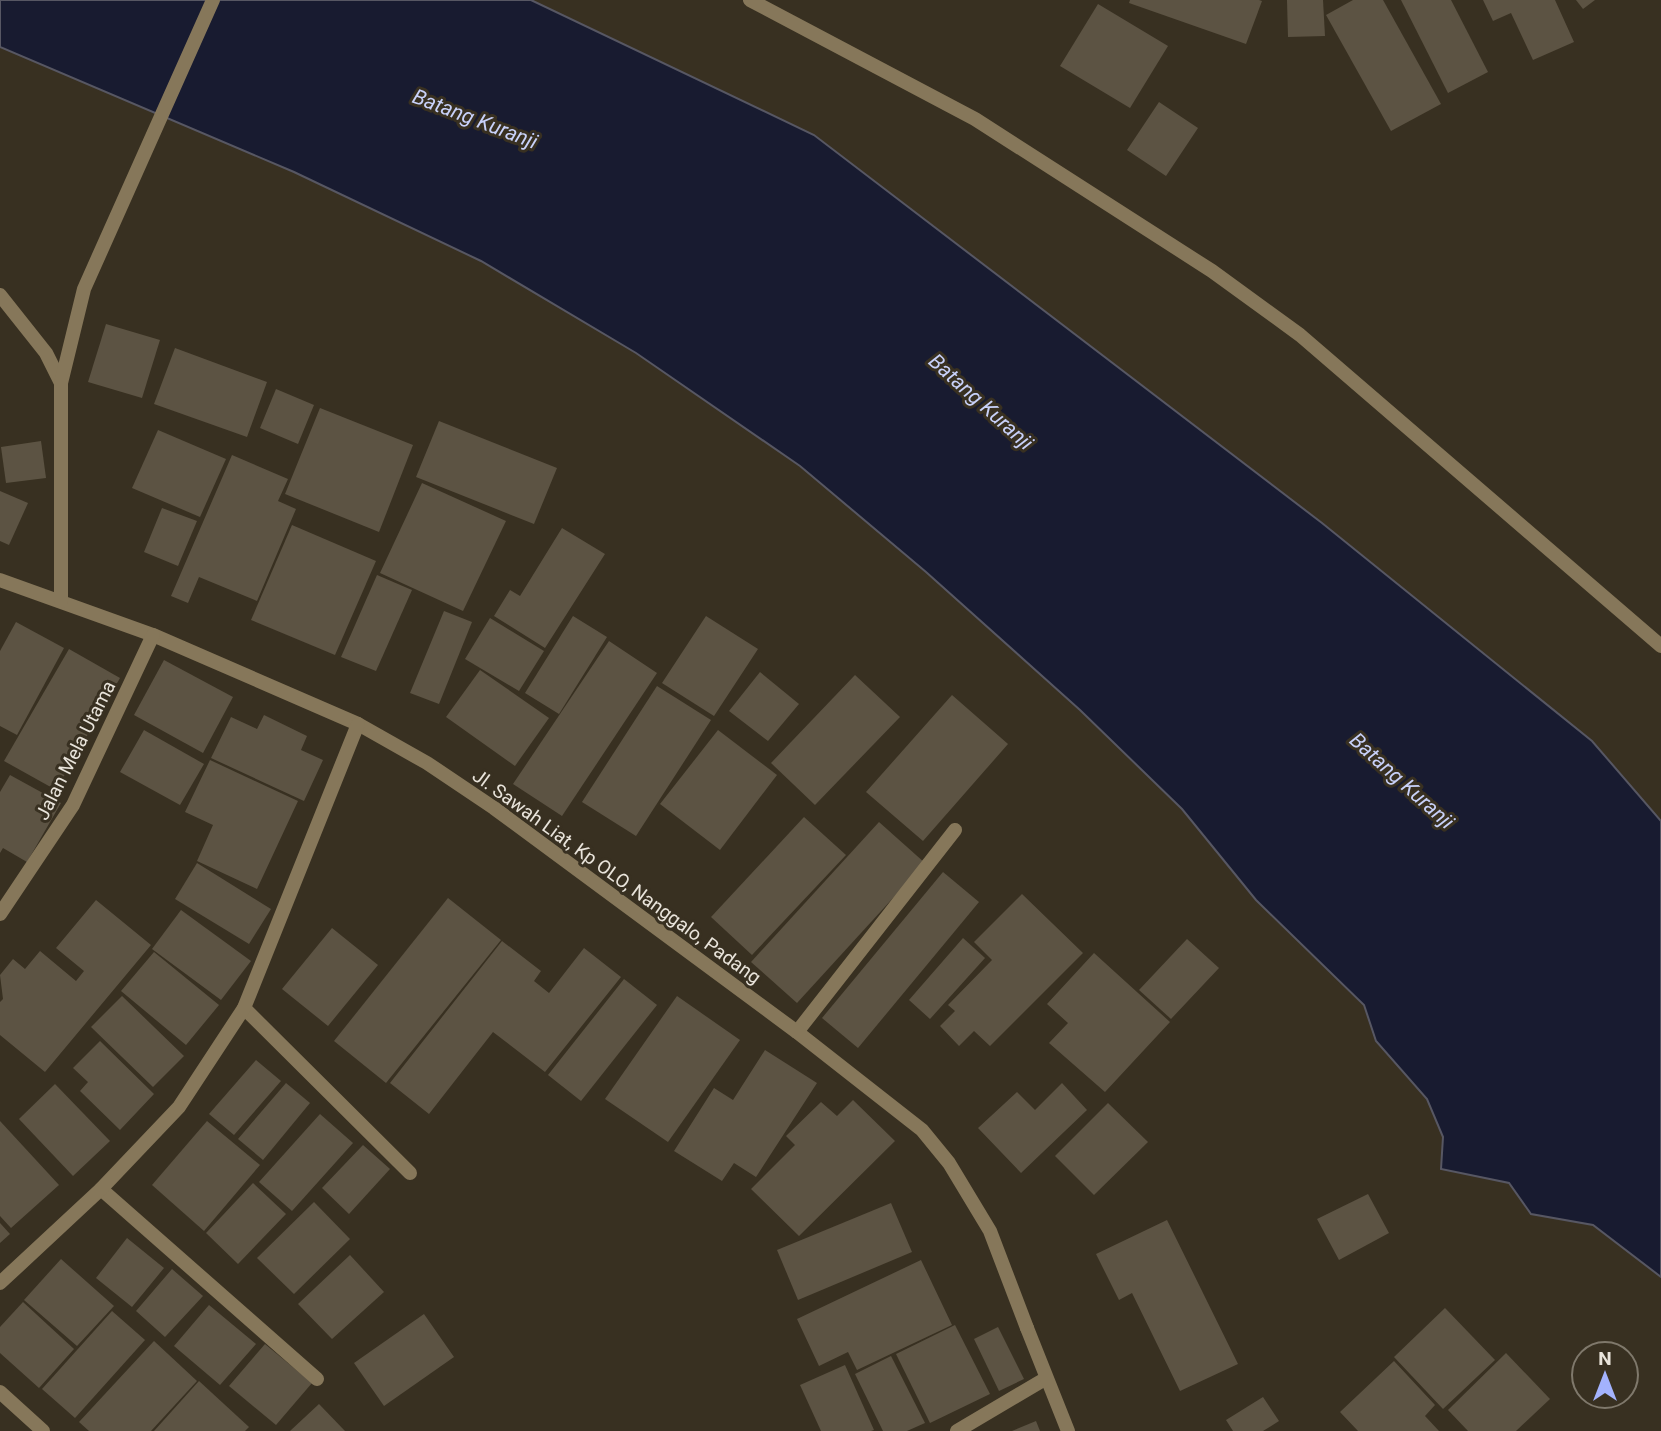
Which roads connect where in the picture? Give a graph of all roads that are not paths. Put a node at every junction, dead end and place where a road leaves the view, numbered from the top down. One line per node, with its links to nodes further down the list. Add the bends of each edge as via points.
1 (213, 0): 4 (street, via 85,289)
2 (750, 0): 8 (street, via 975,120 1212,271 1300,335)
3 (0, 295): 4 (street, via 46,354)
4 (61, 383): 6 (street)
5 (0, 580): 6 (street, Jl. Sawah Liat, Kp OLO, Nanggalo, Padang)
6 (61, 601): 7 (street, Jl. Sawah Liat, Kp OLO, Nanggalo, Padang)
7 (153, 635): 9 (street, Jl. Sawah Liat, Kp OLO, Nanggalo, Padang); 11 (street, Jalan Mela Utama, via 73,806)
8 (1661, 646)
9 (358, 724): 12 (street); 13 (street, Jl. Sawah Liat, Kp OLO, Nanggalo, Padang, via 495,808)
10 (955, 830): 13 (street)
11 (0, 914)
12 (244, 1008): 14 (street); 15 (street, via 179,1107)
13 (797, 1032): 18 (street, Jl. Sawah Liat, Kp OLO, Nanggalo, Padang, via 922,1130 949,1163 990,1231)
14 (410, 1173)
15 (101, 1189): 16 (street); 17 (street)
16 (0, 1283)
17 (317, 1379)
18 (1045, 1379): 21 (street); 22 (street, Jl. Sawah Liat, Kp OLO, Nanggalo, Padang)
19 (0, 1392): 20 (street)
20 (43, 1431)
21 (957, 1431)
22 (1068, 1431)

